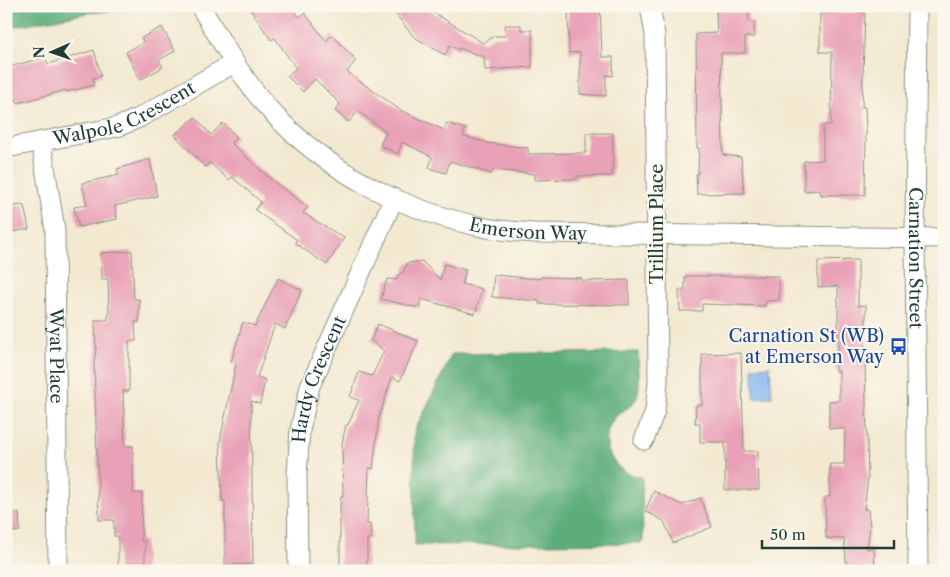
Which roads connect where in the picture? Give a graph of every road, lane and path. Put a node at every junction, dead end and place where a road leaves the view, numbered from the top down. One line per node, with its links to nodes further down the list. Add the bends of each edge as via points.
1 (200, 6): 4 (street, Emerson Way)
2 (650, 6): 8 (street, Trillium Place, via 655,35)
3 (917, 6): 9 (street, Carnation Street)
4 (234, 62): 5 (street, Walpole Crescent, via 140,118); 7 (street, Emerson Way, via 270,110 308,146)
5 (41, 142): 6 (street, Walpole Crescent); 12 (street, Wyat Place, via 55,230)
6 (6, 148)
7 (393, 200): 8 (street, Emerson Way, via 488,228 536,233); 13 (street, Hardy Crescent, via 310,386 300,430 297,474)
8 (658, 233): 9 (street, Emerson Way); 11 (street, Trillium Place, via 658,382 656,411)
9 (915, 237): 10 (street, Emerson Way); 14 (street, Carnation Street)
10 (944, 238)
11 (644, 440)
12 (58, 571)
13 (298, 571)
14 (918, 571)

